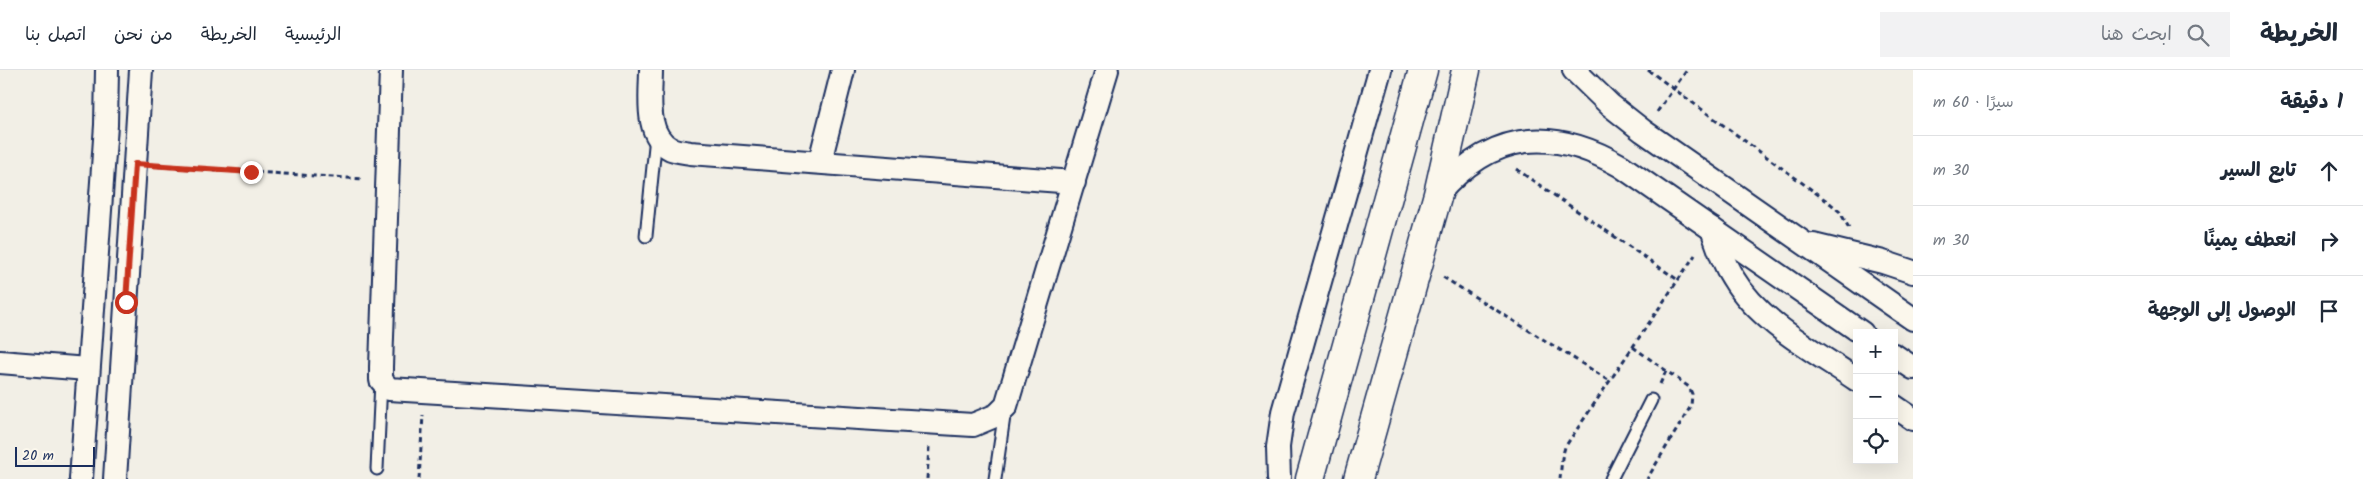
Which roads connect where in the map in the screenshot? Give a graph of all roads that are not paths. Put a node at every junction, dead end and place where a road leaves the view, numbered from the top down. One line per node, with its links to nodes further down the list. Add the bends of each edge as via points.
1 (107, 70): 24 (street, via 106,125)
2 (141, 70): 33 (street)
3 (391, 70): 26 (street)
4 (651, 70): 11 (street, via 651,116)
5 (843, 70): 12 (street)
6 (1107, 70): 13 (street)
7 (1380, 70): 35 (street, via 1283,412 1278,447)
8 (1424, 70): 36 (street)
9 (1466, 70): 14 (street)
10 (1574, 70): 17 (street, via 1643,131)
11 (656, 135): 12 (street, via 671,149 690,153); 16 (lane)
12 (820, 161): 13 (street)
13 (1074, 182): 28 (street)
14 (1438, 194): 15 (street, via 1470,162 1490,151 1516,143 1543,140 1570,143 1621,166); 37 (street)
15 (1712, 229): 20 (street); 25 (street, via 1734,280 1750,302 1770,320)
16 (646, 236)
17 (1801, 242): 18 (street); 19 (street)
18 (1913, 272)
19 (1913, 319)
20 (1856, 329)
21 (1898, 358): 23 (street)
22 (0, 362): 24 (street)
23 (1913, 368)
24 (87, 369): 32 (street)
25 (1853, 377)
26 (381, 380): 28 (street, via 389,390 424,393 973,425 986,422); 31 (lane)
27 (1651, 400): 38 (lane)
28 (1006, 406): 34 (lane)
29 (1898, 409): 30 (street)
30 (1913, 419)
31 (377, 469)
32 (81, 479)
33 (116, 479)
34 (995, 479)
35 (1279, 479)
36 (1310, 479)
37 (1358, 479)
38 (1611, 479)

